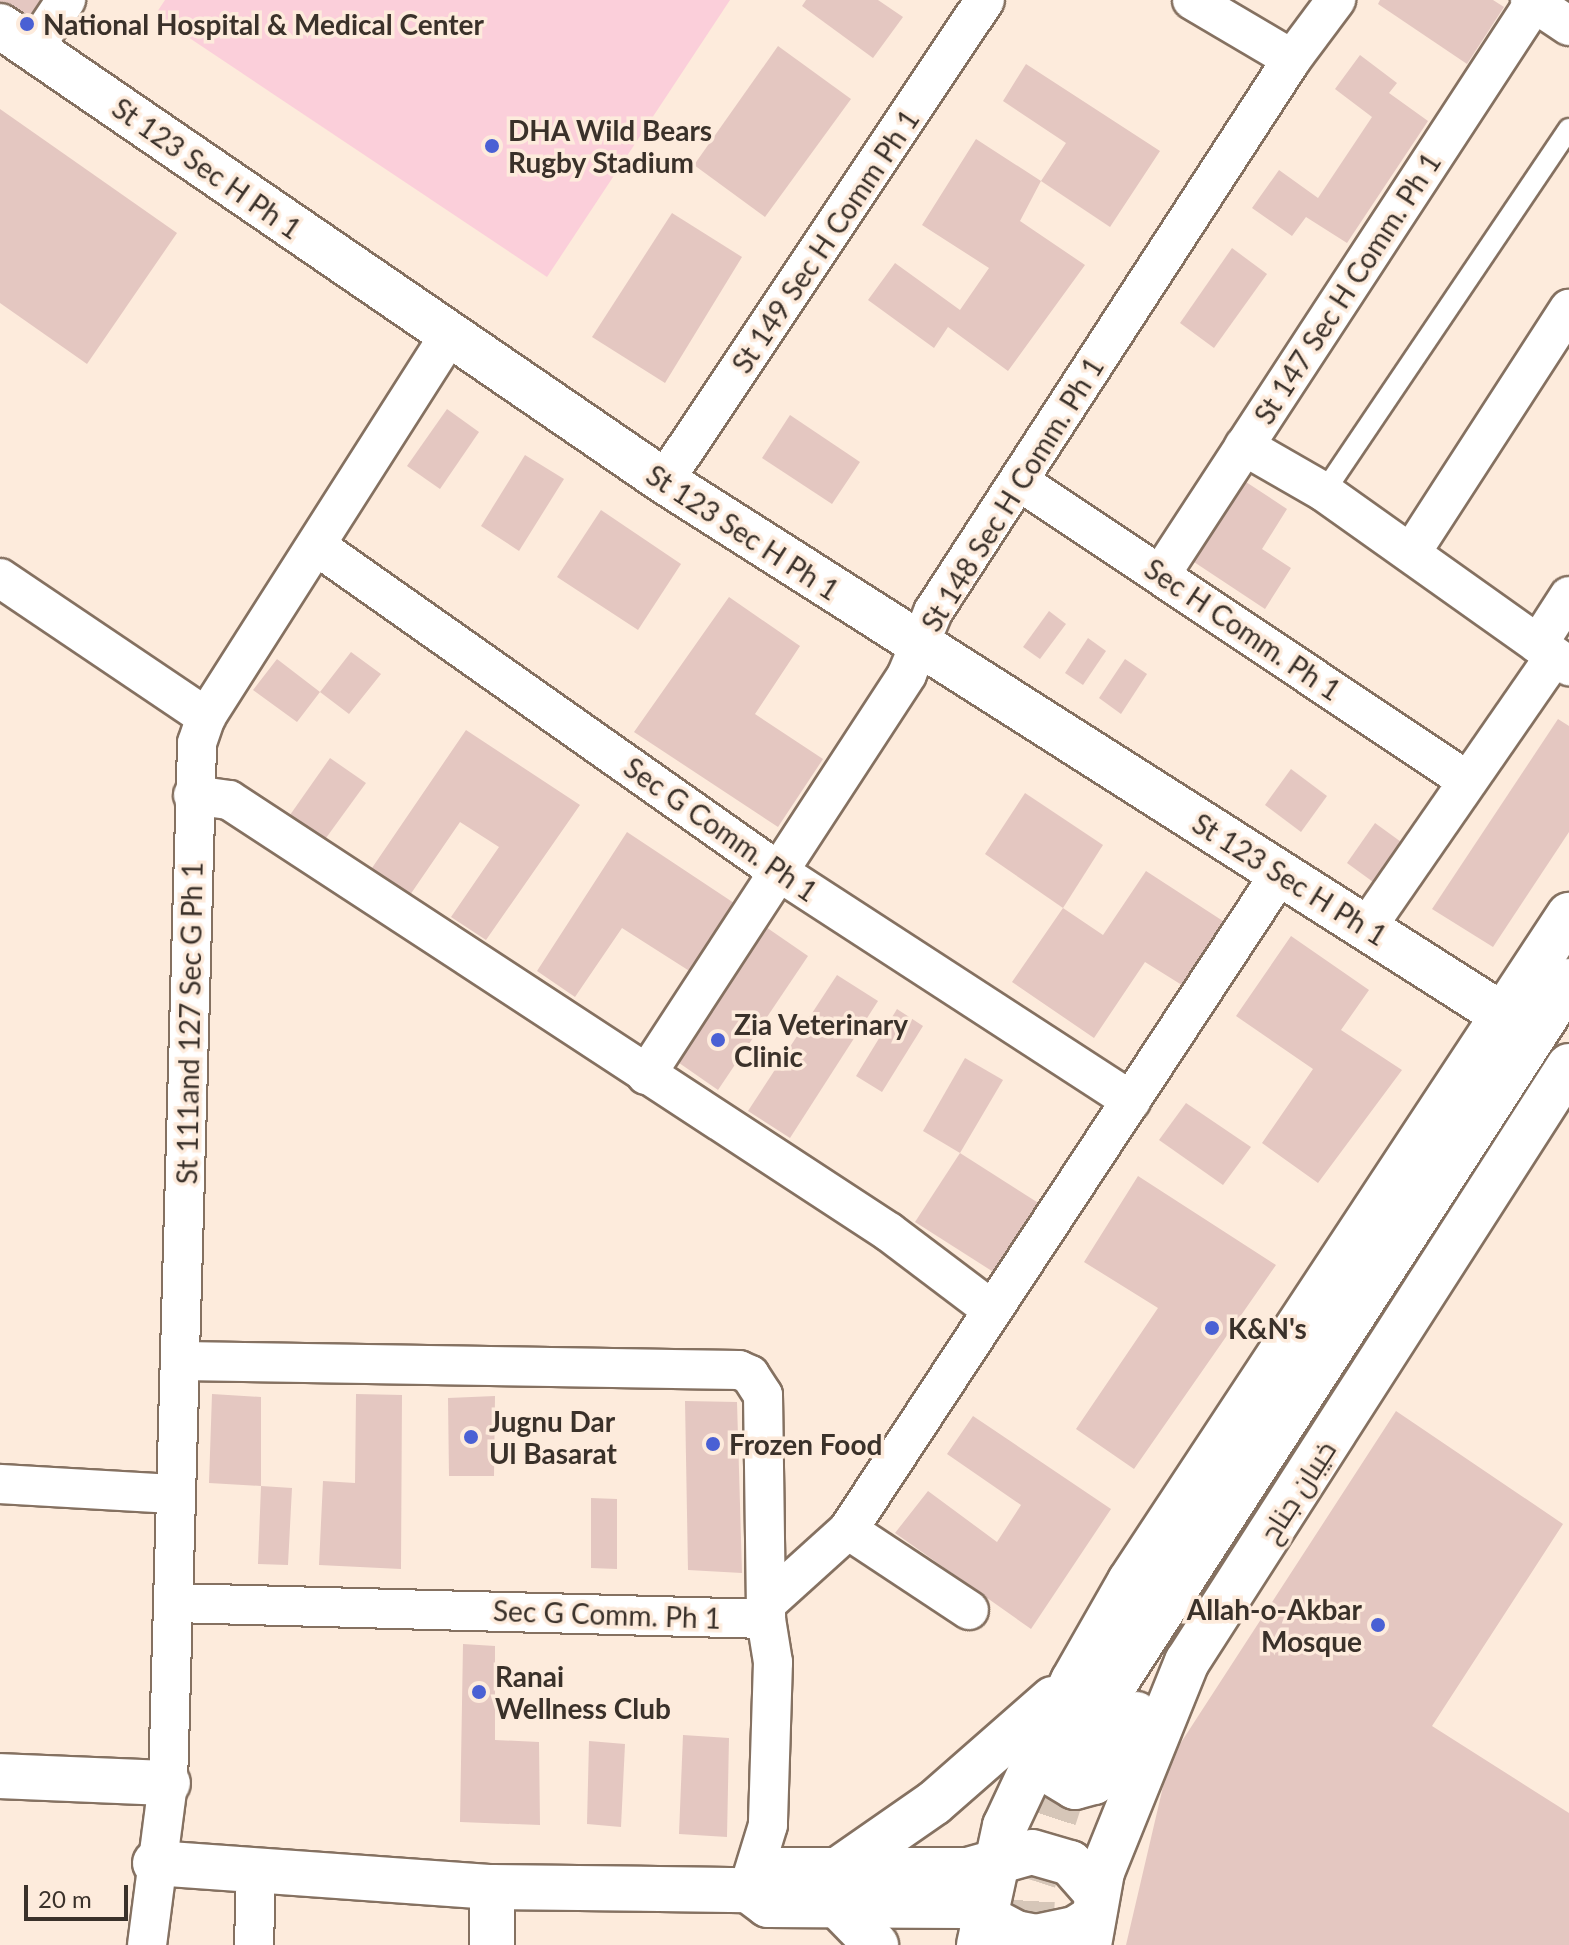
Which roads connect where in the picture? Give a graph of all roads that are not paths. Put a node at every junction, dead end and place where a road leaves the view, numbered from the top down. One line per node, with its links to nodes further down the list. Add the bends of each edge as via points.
1 (66, 0): 7 (street)
2 (985, 0): 13 (street, St 149 Sec H Comm Ph 1)
3 (1192, 0): 8 (street)
4 (1336, 0): 8 (street, St 148 Sec H Comm. Ph 1)
5 (1532, 1): 6 (street); 12 (street, St 147 Sec H Comm. Ph 1)
6 (1569, 26)
7 (17, 37): 11 (street, St 123 Sec H Ph 1)
8 (1292, 59): 14 (street, St 148 Sec H Comm. Ph 1)
9 (1569, 129): 15 (lane)
10 (1569, 309): 17 (street)
11 (449, 336): 13 (street, St 123 Sec H Ph 1); 16 (street, St 111and 127 Sec G Ph 1)
12 (1244, 446): 15 (street); 18 (street, St 147 Sec H Comm. Ph 1)
13 (664, 481): 21 (street, St 123 Sec H Ph 1)
14 (1019, 481): 18 (street, Sec H Comm. Ph 1); 21 (street, St 148 Sec H Comm. Ph 1, via 933,612)
15 (1324, 492): 17 (street)
16 (318, 547): 23 (street, St 111and 127 Sec G Ph 1); 26 (street, Sec G Comm. Ph 1)
17 (1411, 553): 22 (street)
18 (1161, 574): 24 (street, Sec H Comm. Ph 1)
19 (0, 578): 23 (street)
20 (1569, 596): 22 (street)
21 (918, 646): 26 (street, St 148 Sec H Comm. Ph 1, via 907,674); 27 (street, St 123 Sec H Ph 1)
22 (1554, 655): 24 (street)
23 (206, 717): 25 (street, St 111and 127 Sec G Ph 1, via 197,743)
24 (1466, 780): 29 (street)
25 (193, 795): 33 (street, via 229,800); 36 (street, St 111and 127 Sec G Ph 1)
26 (779, 872): 33 (street, St 148 Sec H Comm. Ph 1); 34 (street, Sec G Comm. Ph 1)
27 (1281, 872): 29 (street, St 123 Sec H Ph 1); 34 (street)
28 (1569, 915): 31 (street)
29 (1367, 927): 31 (street, St 123 Sec H Ph 1)
30 (1569, 981): 45 (street, خیبان جناح, via 1112,1688)
31 (1501, 1014): 44 (street, via 1249,1409 1130,1581)
32 (1569, 1066): 43 (street, خیبان جناح)
33 (646, 1075): 35 (street, via 889,1232)
34 (1131, 1101): 35 (street)
35 (992, 1310): 39 (street)
36 (182, 1361): 38 (street, St 111and 127 Sec G Ph 1); 42 (street, via 739,1370 758,1383 764,1413)
37 (0, 1484): 38 (street)
38 (176, 1494): 40 (street, St 111and 127 Sec G Ph 1)
39 (848, 1530): 41 (street); 42 (street)
40 (174, 1603): 42 (street, Sec G Comm. Ph 1); 47 (street, St 111and 127 Sec G Ph 1)
41 (969, 1610)
42 (766, 1611): 53 (street, via 773,1662 768,1825)
43 (1187, 1662): 45 (street, via 1145,1694 1111,1764 1094,1782 1075,1787 1057,1780); 54 (street, خیبان جناح, via 1123,1815)
44 (1073, 1681): 45 (street); 52 (street)
45 (1057, 1756): 49 (street, via 1018,1791)
46 (0, 1776): 47 (street)
47 (168, 1783): 48 (street, St 111and 127 Sec G Ph 1)
48 (155, 1863): 50 (street); 56 (street, St 111and 127 Sec G Ph 1)
49 (993, 1863): 52 (street); 54 (street, via 1018,1853 1046,1853 1070,1863); 55 (street)
50 (256, 1873): 51 (street); 57 (street)
51 (492, 1887): 53 (street); 58 (street)
52 (836, 1887): 53 (street, via 769,1870); 55 (street, via 955,1905); 59 (street)
53 (748, 1890)
54 (1093, 1919): 55 (street, via 1075,1929 1036,1937)
55 (981, 1928)
56 (147, 1945)
57 (254, 1945)
58 (492, 1945)
59 (876, 1945)

